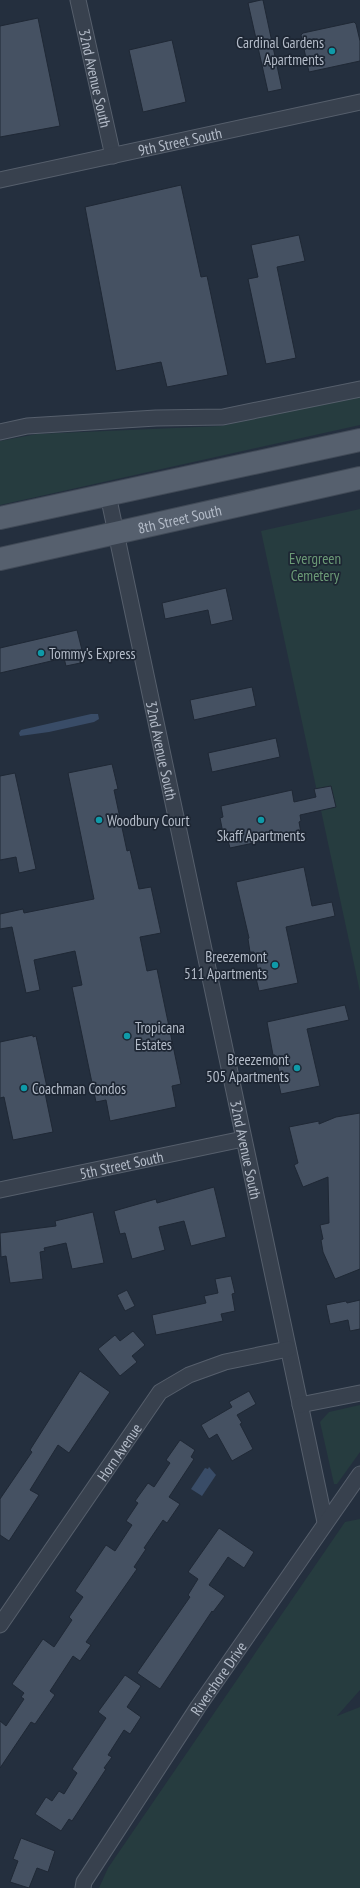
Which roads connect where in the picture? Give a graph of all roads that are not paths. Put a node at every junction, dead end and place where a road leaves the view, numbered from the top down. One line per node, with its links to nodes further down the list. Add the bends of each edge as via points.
1 (78, 0): 3 (street, 32nd Avenue South)
2 (360, 102): 3 (street, 9th Street South)
3 (113, 156): 4 (street, 9th Street South)
4 (0, 180)
5 (360, 389): 6 (street, via 223,417 156,418 27,426)
6 (0, 432)
7 (360, 440): 9 (main road)
8 (360, 478): 11 (main road, 8th Street South)
9 (108, 495): 10 (main road); 11 (street, 32nd Avenue South)
10 (0, 518)
11 (115, 533): 12 (main road, 8th Street South); 13 (street, 32nd Avenue South)
12 (0, 559)
13 (243, 1139): 14 (street, 5th Street South); 15 (street, 32nd Avenue South)
14 (0, 1190)
15 (288, 1349): 17 (street, 32nd Avenue South); 20 (street, Horn Avenue, via 225,1362 189,1375 160,1392)
16 (360, 1393): 17 (street)
17 (300, 1405): 19 (street, 32nd Avenue South)
18 (360, 1474): 19 (street, Rivershore Drive)
19 (325, 1522): 21 (street, Rivershore Drive, via 198,1707 84,1882)
20 (0, 1625)
21 (83, 1888)

